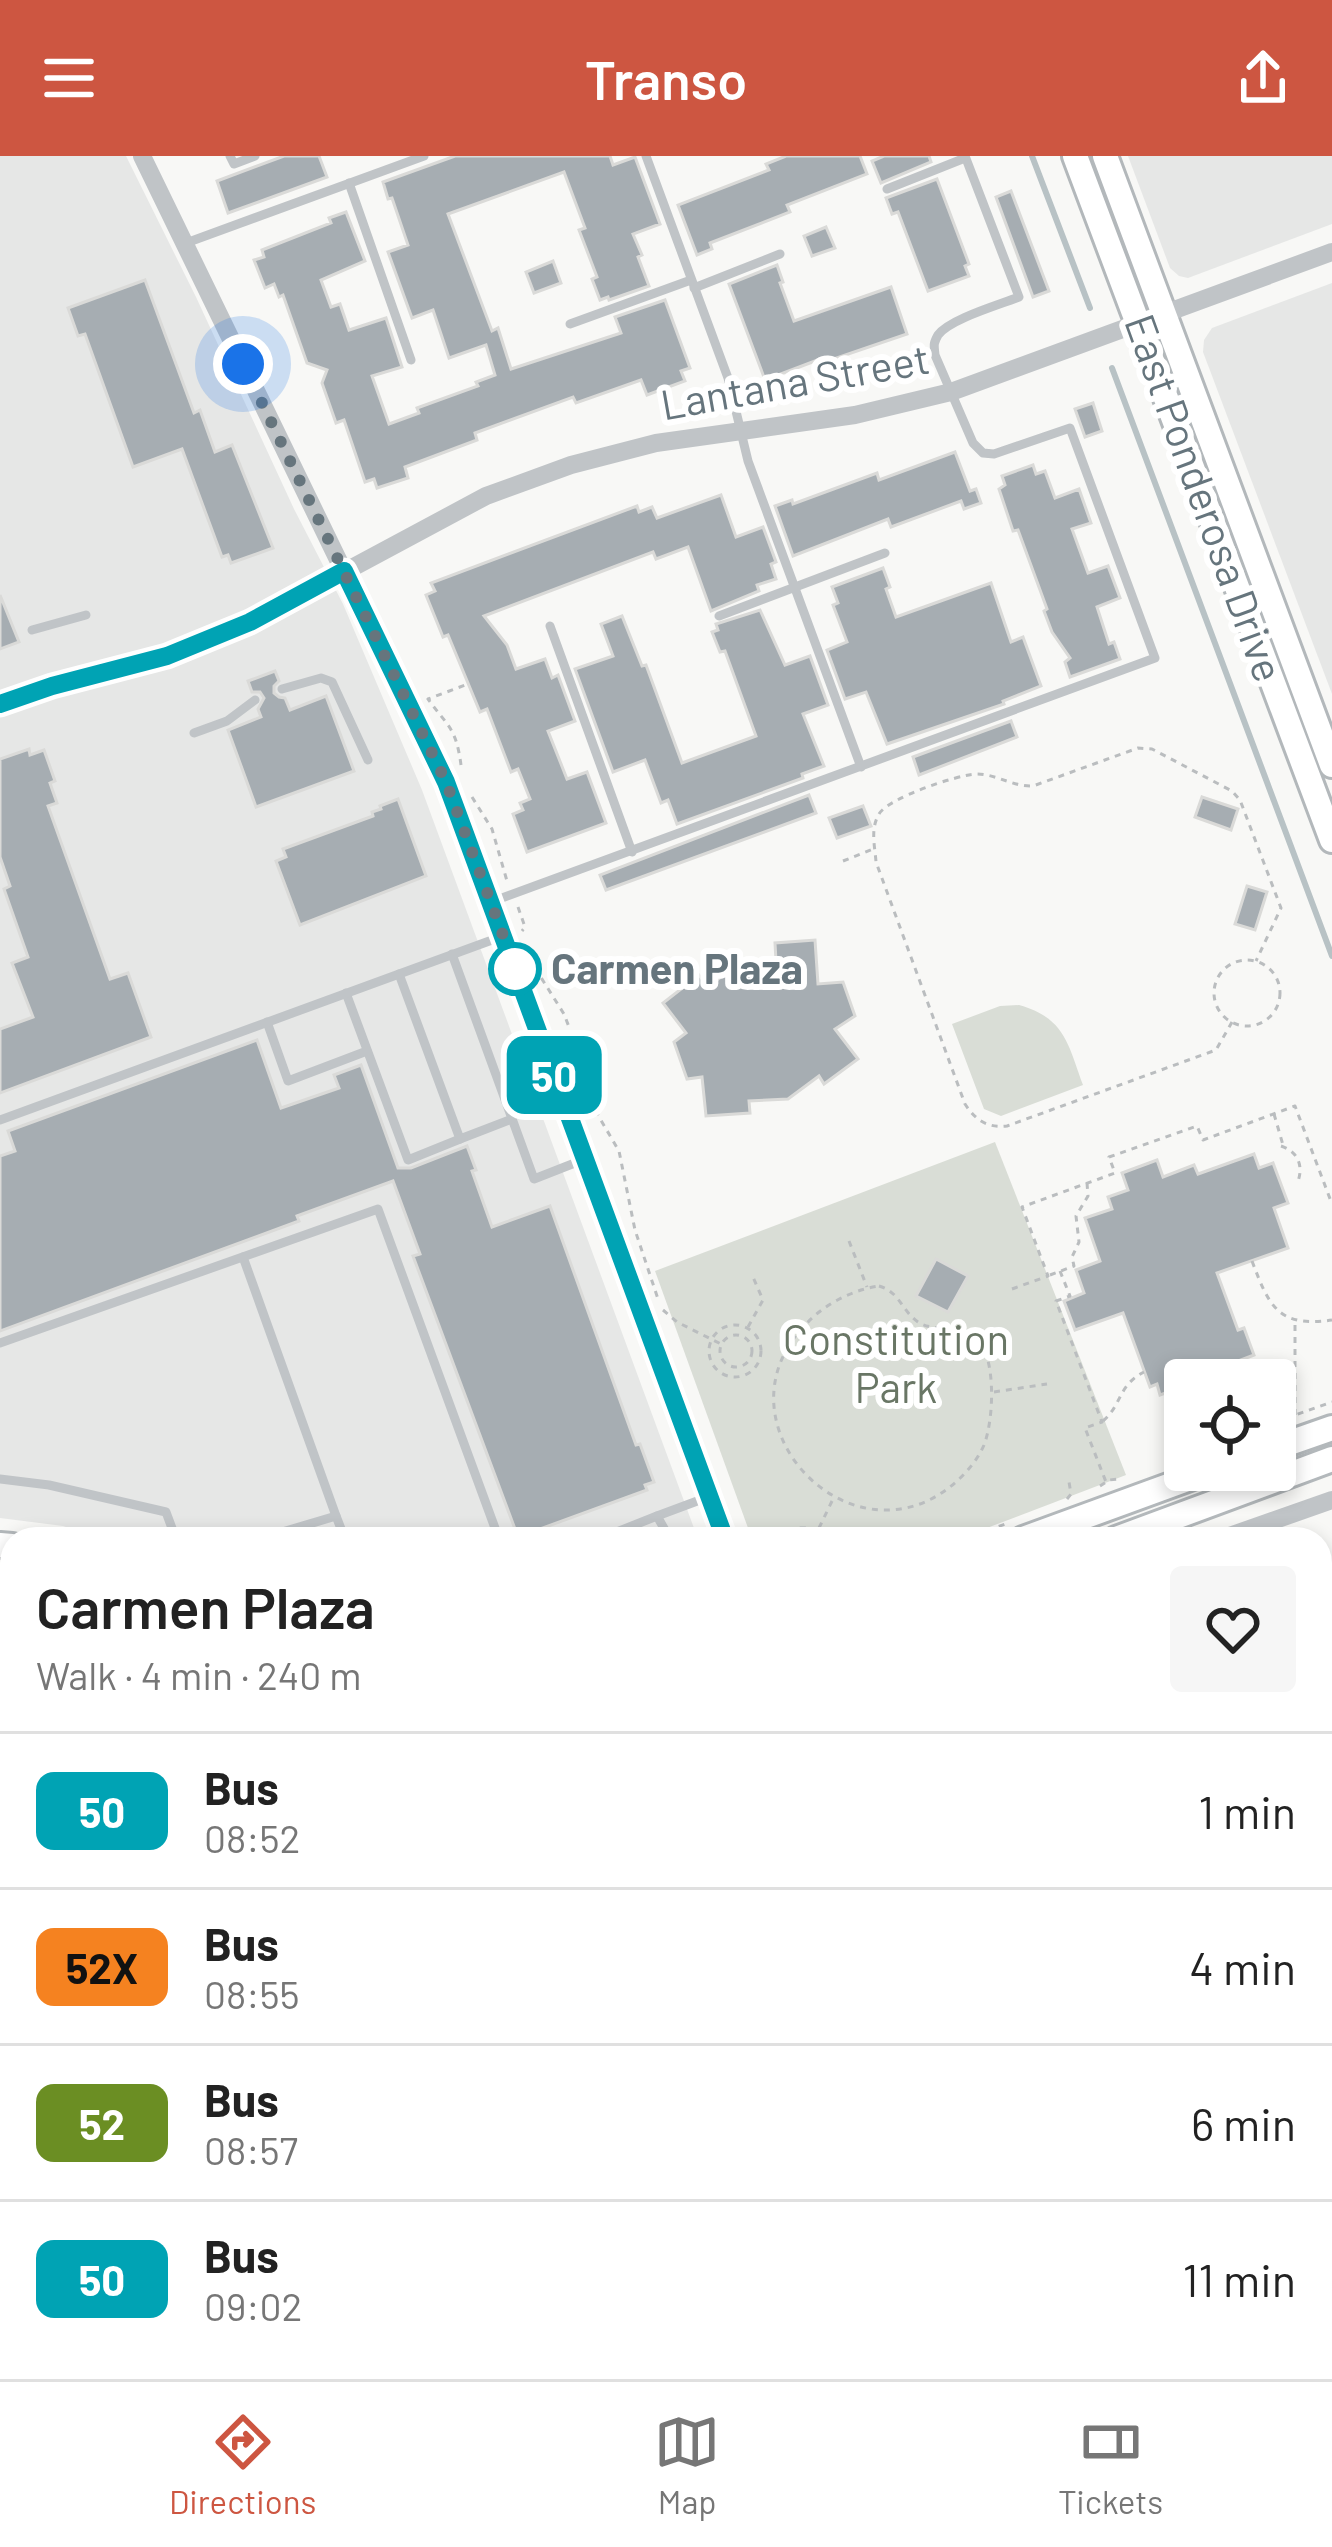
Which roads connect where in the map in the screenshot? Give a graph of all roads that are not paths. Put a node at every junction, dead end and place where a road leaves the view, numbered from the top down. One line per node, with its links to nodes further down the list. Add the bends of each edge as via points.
1 (142, 156): 11 (street)
2 (230, 156): 3 (lane, via 234,164)
3 (254, 156)
4 (424, 156): 9 (lane)
5 (646, 156): 14 (lane)
6 (1076, 156): 17 (main road, East Ponderosa Drive)
7 (1105, 156): 15 (main road, East Ponderosa Drive)
8 (965, 157): 10 (lane); 19 (lane, via 1019,297 938,336 935,355)
9 (349, 183): 11 (lane); 18 (lane)
10 (887, 189)
11 (185, 243): 22 (street)
12 (1332, 252): 15 (street, Lantana Street)
13 (780, 254): 14 (lane)
14 (692, 284): 16 (lane); 20 (lane)
15 (1165, 316): 17 (street, Lantana Street); 33 (main road, East Ponderosa Drive)
16 (570, 324)
17 (1139, 325): 19 (street, Lantana Street); 35 (main road, East Ponderosa Drive)
18 (411, 360)
19 (951, 392): 20 (street, Lantana Street); 34 (lane, via 983,453 1070,428 1155,658)
20 (741, 429): 22 (street, Lantana Street, via 571,465 486,496); 23 (lane)
21 (885, 553): 23 (lane)
22 (344, 571): 30 (street, Lantana Street, via 167,656); 37 (street, via 446,782)
23 (794, 587): 25 (lane); 34 (lane)
24 (86, 615): 27 (lane)
25 (719, 616)
26 (550, 626): 36 (lane)
27 (32, 630)
28 (282, 689): 32 (lane, via 321,677 332,682)
29 (255, 700): 31 (lane)
30 (0, 704)
31 (194, 733)
32 (368, 760)
33 (1332, 765)
34 (861, 767): 36 (lane)
35 (1332, 840)
36 (632, 852): 37 (lane)
37 (490, 902): 38 (street)
38 (512, 935): 39 (lane); 47 (street)
39 (452, 954): 40 (lane); 44 (lane)
40 (398, 974): 41 (lane); 46 (lane)
41 (346, 993): 42 (lane); 43 (lane)
42 (267, 1022): 43 (lane, via 289,1082); 45 (lane)
43 (368, 1051): 46 (lane, via 409,1160)
44 (512, 1119): 46 (lane); 47 (lane, via 534,1179)
45 (0, 1120)
46 (460, 1139)
47 (585, 1159): 55 (street)
48 (243, 1257): 49 (lane); 57 (lane); 62 (lane, via 378,1210)
49 (0, 1343)
50 (1332, 1428): 51 (main road)
51 (1296, 1441)
52 (1332, 1459): 67 (main road)
53 (0, 1479): 59 (lane, via 166,1512)
54 (1164, 1488): 66 (main road)
55 (709, 1497): 58 (lane); 65 (street)
56 (1332, 1500): 68 (street)
57 (336, 1516): 60 (lane); 61 (lane)
58 (657, 1516): 63 (lane); 64 (lane)
59 (172, 1527)
60 (299, 1527)
61 (340, 1527)
62 (495, 1527)
63 (629, 1527)
64 (663, 1527)
65 (720, 1527)
66 (1056, 1527)
67 (1148, 1527)
68 (1255, 1527)

